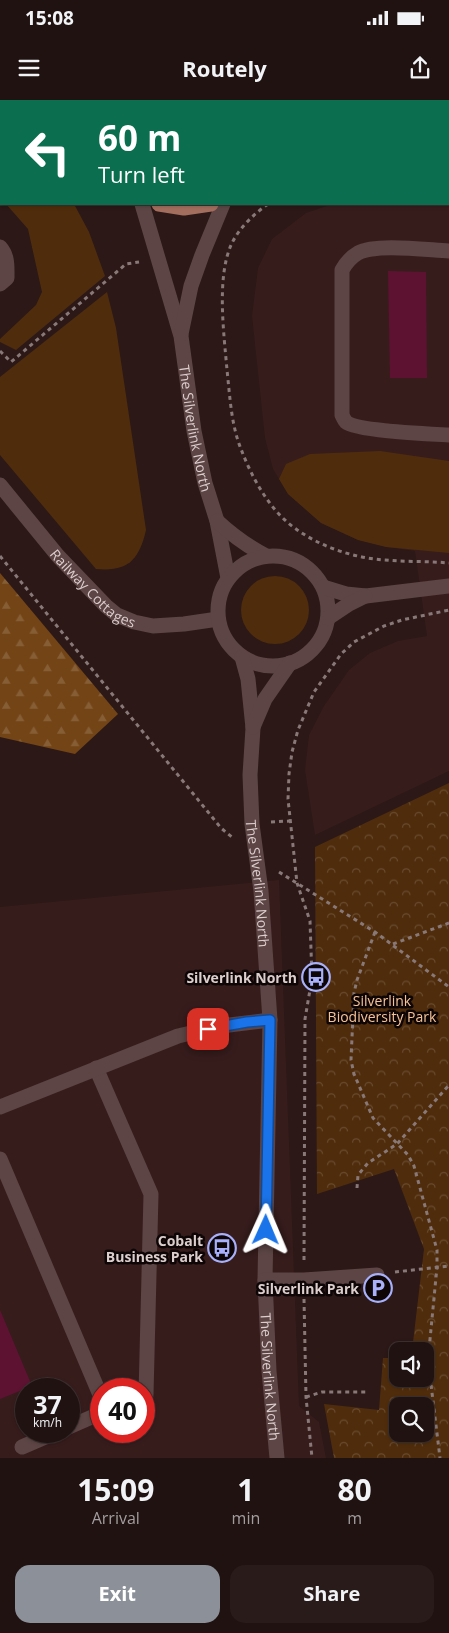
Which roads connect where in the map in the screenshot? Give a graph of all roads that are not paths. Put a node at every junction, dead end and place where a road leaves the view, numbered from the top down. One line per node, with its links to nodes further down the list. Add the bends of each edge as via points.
1 (142, 205): 8 (street, The Silverlink North)
2 (165, 205): 3 (main road, via 184,208)
3 (204, 205)
4 (224, 205): 8 (street, The Silverlink North, via 191,286)
5 (0, 247): 7 (street, via 8,262 7,278)
6 (449, 251): 9 (street, via 378,248 359,252 342,270 342,415 346,422 380,430)
7 (0, 284)
8 (181, 336): 11 (street, The Silverlink North, via 194,431)
9 (449, 435)
10 (0, 485): 18 (street, Railway Cottages, via 58,556 117,616 153,626)
11 (217, 521): 12 (street, via 238,540); 13 (street, The Silverlink North)
12 (266, 556): 13 (street, via 244,563); 15 (street, via 300,562)
13 (228, 578): 18 (street, via 219,598)
14 (449, 586): 16 (street)
15 (323, 587): 16 (street); 17 (street)
16 (366, 596): 17 (street)
17 (328, 618): 20 (street, via 319,641 301,658)
18 (218, 619): 19 (street, via 226,641)
19 (242, 657): 20 (street, via 265,665); 21 (street, The Silverlink North, via 248,679)
20 (290, 663): 21 (street, The Silverlink North, via 266,699)
21 (253, 728): 22 (street, The Silverlink North, via 250,775 252,824 261,891)
22 (270, 1020): 23 (street, via 178,1036); 27 (street, The Silverlink North)
23 (96, 1068): 24 (street); 29 (street, via 151,1194)
24 (0, 1107)
25 (0, 1159): 28 (street)
26 (377, 1275): 27 (street)
27 (264, 1280): 32 (street, The Silverlink North)
28 (93, 1378)
29 (146, 1378)
30 (31, 1443): 31 (street)
31 (22, 1447)
32 (278, 1458)

